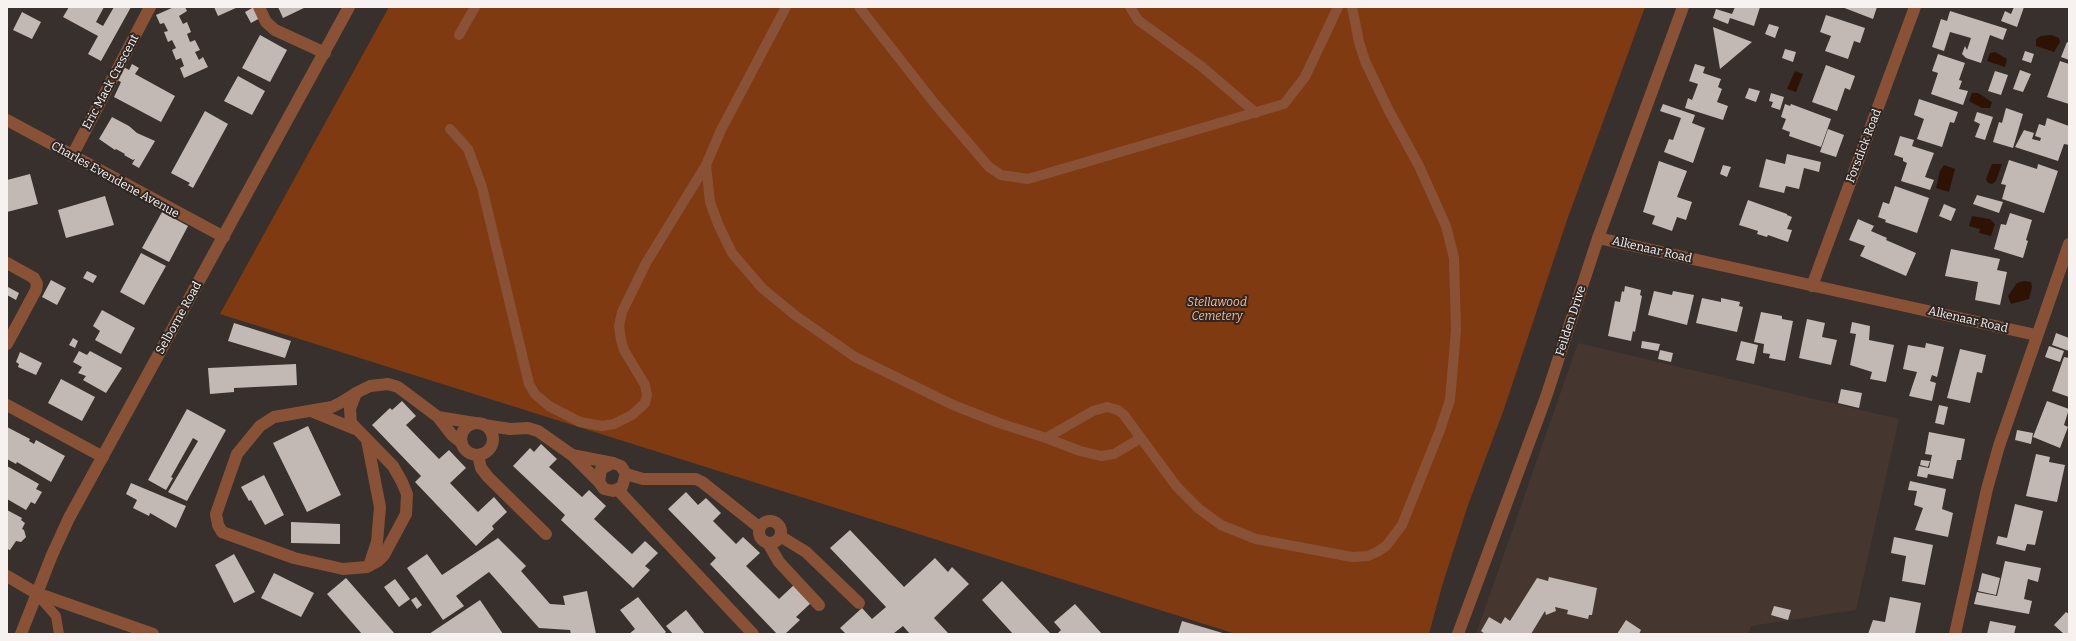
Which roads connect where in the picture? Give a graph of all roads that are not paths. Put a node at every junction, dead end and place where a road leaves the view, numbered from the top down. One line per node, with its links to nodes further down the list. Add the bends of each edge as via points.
1 (150, 7): 17 (street, Eric Mack Crescent)
2 (259, 7): 13 (street, via 266,22 275,30)
3 (349, 7): 13 (street, Selborne Road)
4 (475, 7): 12 (lane)
5 (786, 7): 18 (lane, via 721,130)
6 (859, 7): 14 (lane, via 968,144 989,167 1001,175 1028,179 1046,175)
7 (1130, 7): 14 (lane, via 1138,20 1201,66)
8 (1338, 7): 14 (lane, via 1305,77 1294,94 1284,104)
9 (1352, 7): 34 (lane, via 1365,61 1432,193 1446,226 1454,258 1456,331 1450,400 1402,525 1386,546 1368,556 1352,557 1256,539 1221,525 1204,512 1177,487)
10 (1683, 7): 20 (street, Feilden Drive)
11 (1915, 7): 23 (street, Forsdick Road)
12 (459, 35)
13 (325, 53): 19 (street, Selborne Road)
14 (1256, 113)
15 (7, 120): 17 (street, Charles Evendene Avenue)
16 (450, 129): 18 (lane, via 468,149 482,187 529,384 535,394 549,406 580,422 602,426 614,424 632,415 645,402 646,385 624,350 621,340 619,326 622,312 646,263)
17 (72, 156): 19 (street, Charles Evendene Avenue)
18 (706, 165): 33 (lane, via 710,202 732,253 762,288 796,316 862,360 953,406)
19 (224, 237): 40 (street, Selborne Road)
20 (1598, 238): 23 (street, Alkenaar Road); 59 (street, Feilden Drive, via 1546,397)
21 (2069, 244): 24 (street)
22 (7, 263): 25 (street, via 34,278 37,284)
23 (1812, 286): 24 (street, Alkenaar Road)
24 (2036, 335): 60 (street, via 1987,488)
25 (7, 344)
26 (356, 393): 28 (street, via 332,407); 29 (street, via 378,384 398,387); 31 (street, via 350,414 350,423)
27 (7, 404): 40 (street)
28 (310, 410): 31 (street); 50 (street, via 274,417 260,426 244,444 237,454 216,514 218,525 222,532 294,558 343,570)
29 (438, 418): 30 (street); 36 (street)
30 (480, 424): 32 (street); 36 (street, via 464,430); 37 (street, via 493,435)
31 (355, 429): 35 (street)
32 (510, 429): 37 (street); 39 (street, via 528,428 538,431)
33 (1046, 438): 34 (lane, via 1101,456 1114,454); 34 (lane, via 1088,413 1107,407 1121,412)
34 (1141, 438)
35 (366, 440): 50 (street, via 380,507 377,542); 50 (street, via 397,472 407,500 406,514 384,555)
36 (462, 443): 38 (street, via 466,451)
37 (492, 444): 38 (street, via 487,451)
38 (478, 455): 47 (street, via 481,468 488,477)
39 (572, 455): 41 (street); 44 (street)
40 (103, 457): 52 (street, Selborne Road, via 69,518)
41 (612, 463): 42 (street, via 621,466); 44 (street, via 601,469)
42 (626, 474): 43 (street); 45 (street)
43 (655, 480): 45 (street); 46 (street, via 688,478 702,482)
44 (599, 482): 45 (street, via 604,489 613,491)
45 (620, 488): 58 (street)
46 (760, 528): 48 (street, via 772,521 780,527); 49 (street, via 760,537)
47 (546, 534)
48 (780, 536): 49 (street); 53 (street, via 806,552)
49 (768, 543): 54 (street, via 779,562)
50 (369, 566)
51 (7, 576): 52 (street)
52 (36, 593): 55 (street, Selborne Road); 56 (lane, via 56,616); 57 (street)
53 (859, 603)
54 (819, 605)
55 (21, 634)
56 (59, 634)
57 (153, 634)
58 (753, 634)
59 (1458, 634)
60 (1955, 634)

